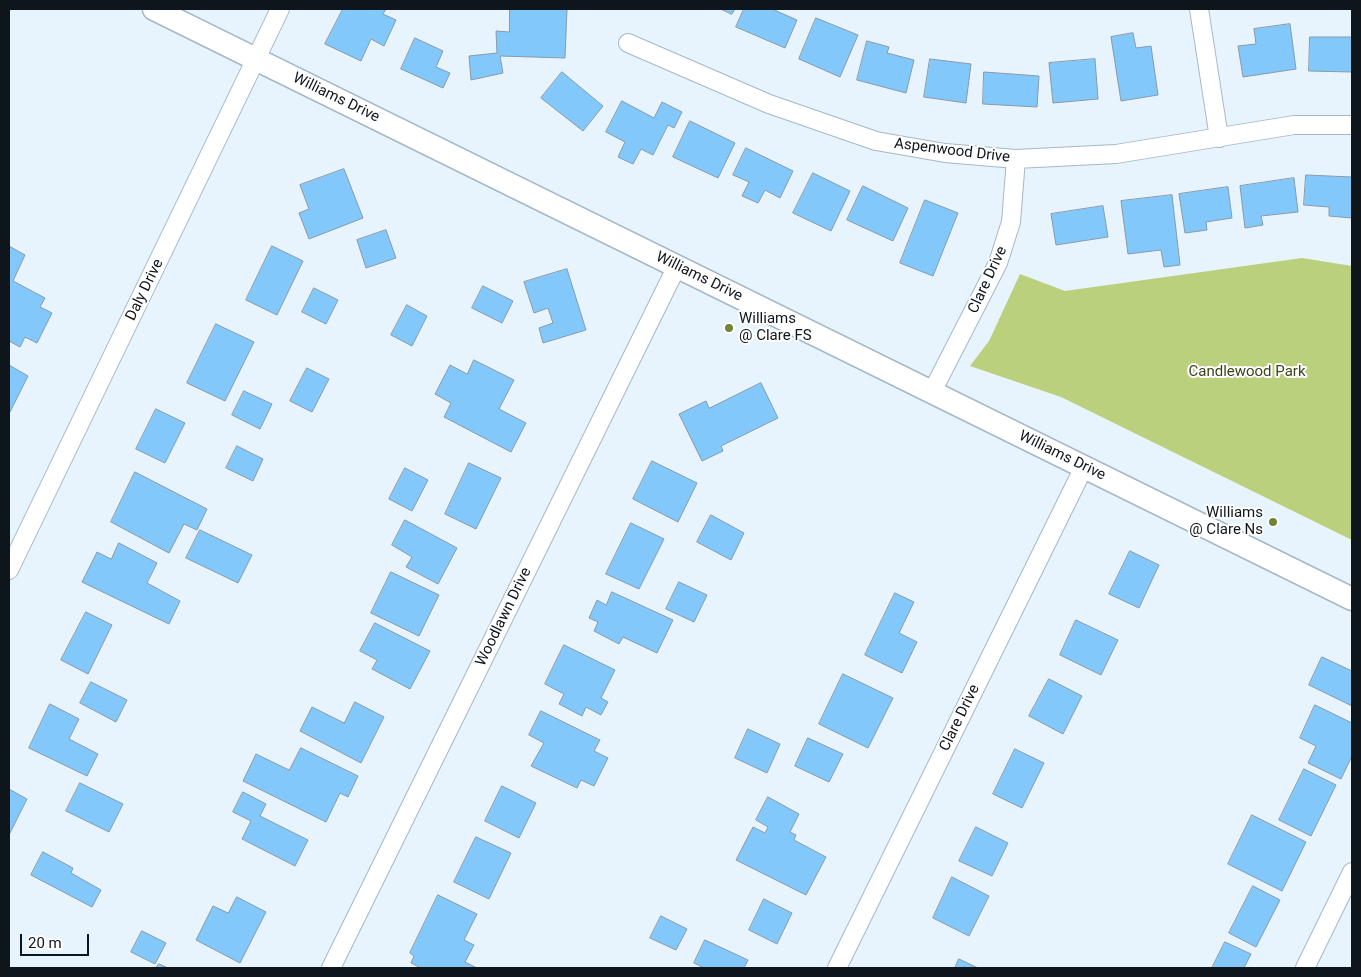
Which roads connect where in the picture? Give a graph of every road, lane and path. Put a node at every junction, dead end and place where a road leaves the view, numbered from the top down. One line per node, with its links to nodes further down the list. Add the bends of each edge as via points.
1 (154, 9): 5 (street, Williams Drive)
2 (280, 9): 5 (street, Daly Drive)
3 (1199, 9): 7 (street)
4 (628, 43): 8 (street, Aspenwood Drive, via 769,104 876,141 945,153)
5 (256, 59): 9 (street, Williams Drive); 12 (street, Daly Drive)
6 (1352, 126): 7 (street, Aspenwood Drive, via 1294,125)
7 (1219, 138): 8 (street, Aspenwood Drive, via 1116,154)
8 (1016, 159): 10 (street, Clare Drive, via 1012,222 998,263)
9 (677, 266): 10 (street, Williams Drive); 15 (street, Woodlawn Drive)
10 (932, 392): 11 (street, Williams Drive)
11 (1084, 467): 13 (street, Williams Drive); 16 (street, Clare Drive)
12 (9, 570)
13 (1352, 599)
14 (1352, 872): 17 (street)
15 (331, 968)
16 (837, 968)
17 (1306, 968)

